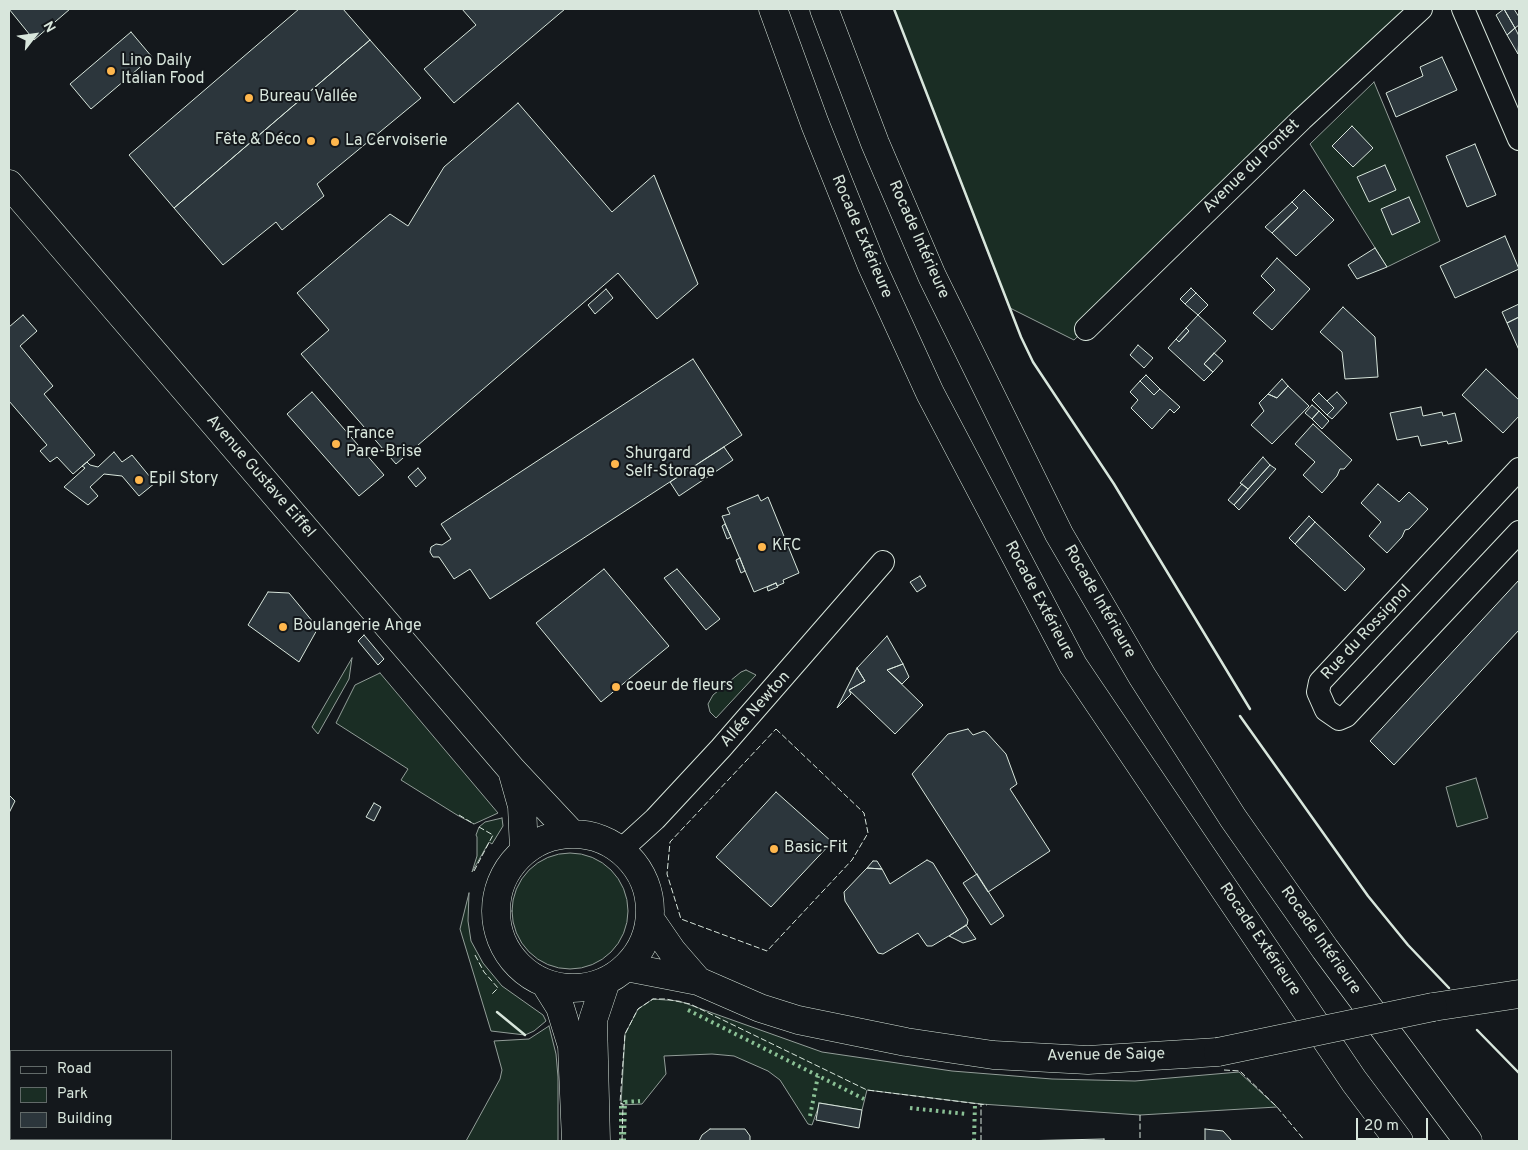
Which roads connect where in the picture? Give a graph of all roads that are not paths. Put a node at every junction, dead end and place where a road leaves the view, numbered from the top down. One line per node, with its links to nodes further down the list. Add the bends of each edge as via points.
1 (774, 9): 22 (main road, Rocade Extérieure, via 815,124 876,275 930,393 1073,665 1354,1081)
2 (824, 9): 23 (main road, Rocade Intérieure, via 875,143 932,276 1059,534 1142,676 1234,818 1324,949)
3 (1421, 9): 7 (street, Avenue du Pontet, via 1302,119)
4 (1463, 9): 5 (street)
5 (1519, 139)
6 (9, 184): 11 (main road, Avenue Gustave Eiffel)
7 (1086, 329)
8 (1519, 469): 9 (street, Rue du Rossignol, via 1320,682 1318,692 1326,710 1339,719 1346,716)
9 (1519, 532)
10 (883, 562): 14 (street, Allée Newton, via 721,748 655,819)
11 (512, 770): 12 (main road, Avenue Gustave Eiffel); 13 (main road, Avenue Gustave Eiffel, via 522,806)
12 (570, 833): 13 (main road, via 544,838); 14 (main road, via 597,837)
13 (524, 850): 18 (main road, via 498,888 495,911 499,934 509,955 525,972)
14 (620, 850): 15 (main road, via 638,869 648,893)
15 (650, 919): 16 (main road, via 641,948); 17 (main road, Avenue de Saige)
16 (616, 974): 17 (main road, Avenue de Saige); 18 (main road, via 586,987 565,988); 21 (main road, via 593,1020)
17 (698, 981): 19 (main road, Avenue de Saige, bridge, via 760,1008 798,1020 906,1042 993,1055 1088,1060 1218,1052 1433,1007)
18 (545, 983): 20 (main road, via 560,1007 572,1046)
19 (1519, 994)
20 (576, 1141)
21 (596, 1141)
22 (1399, 1141)
23 (1468, 1141)

